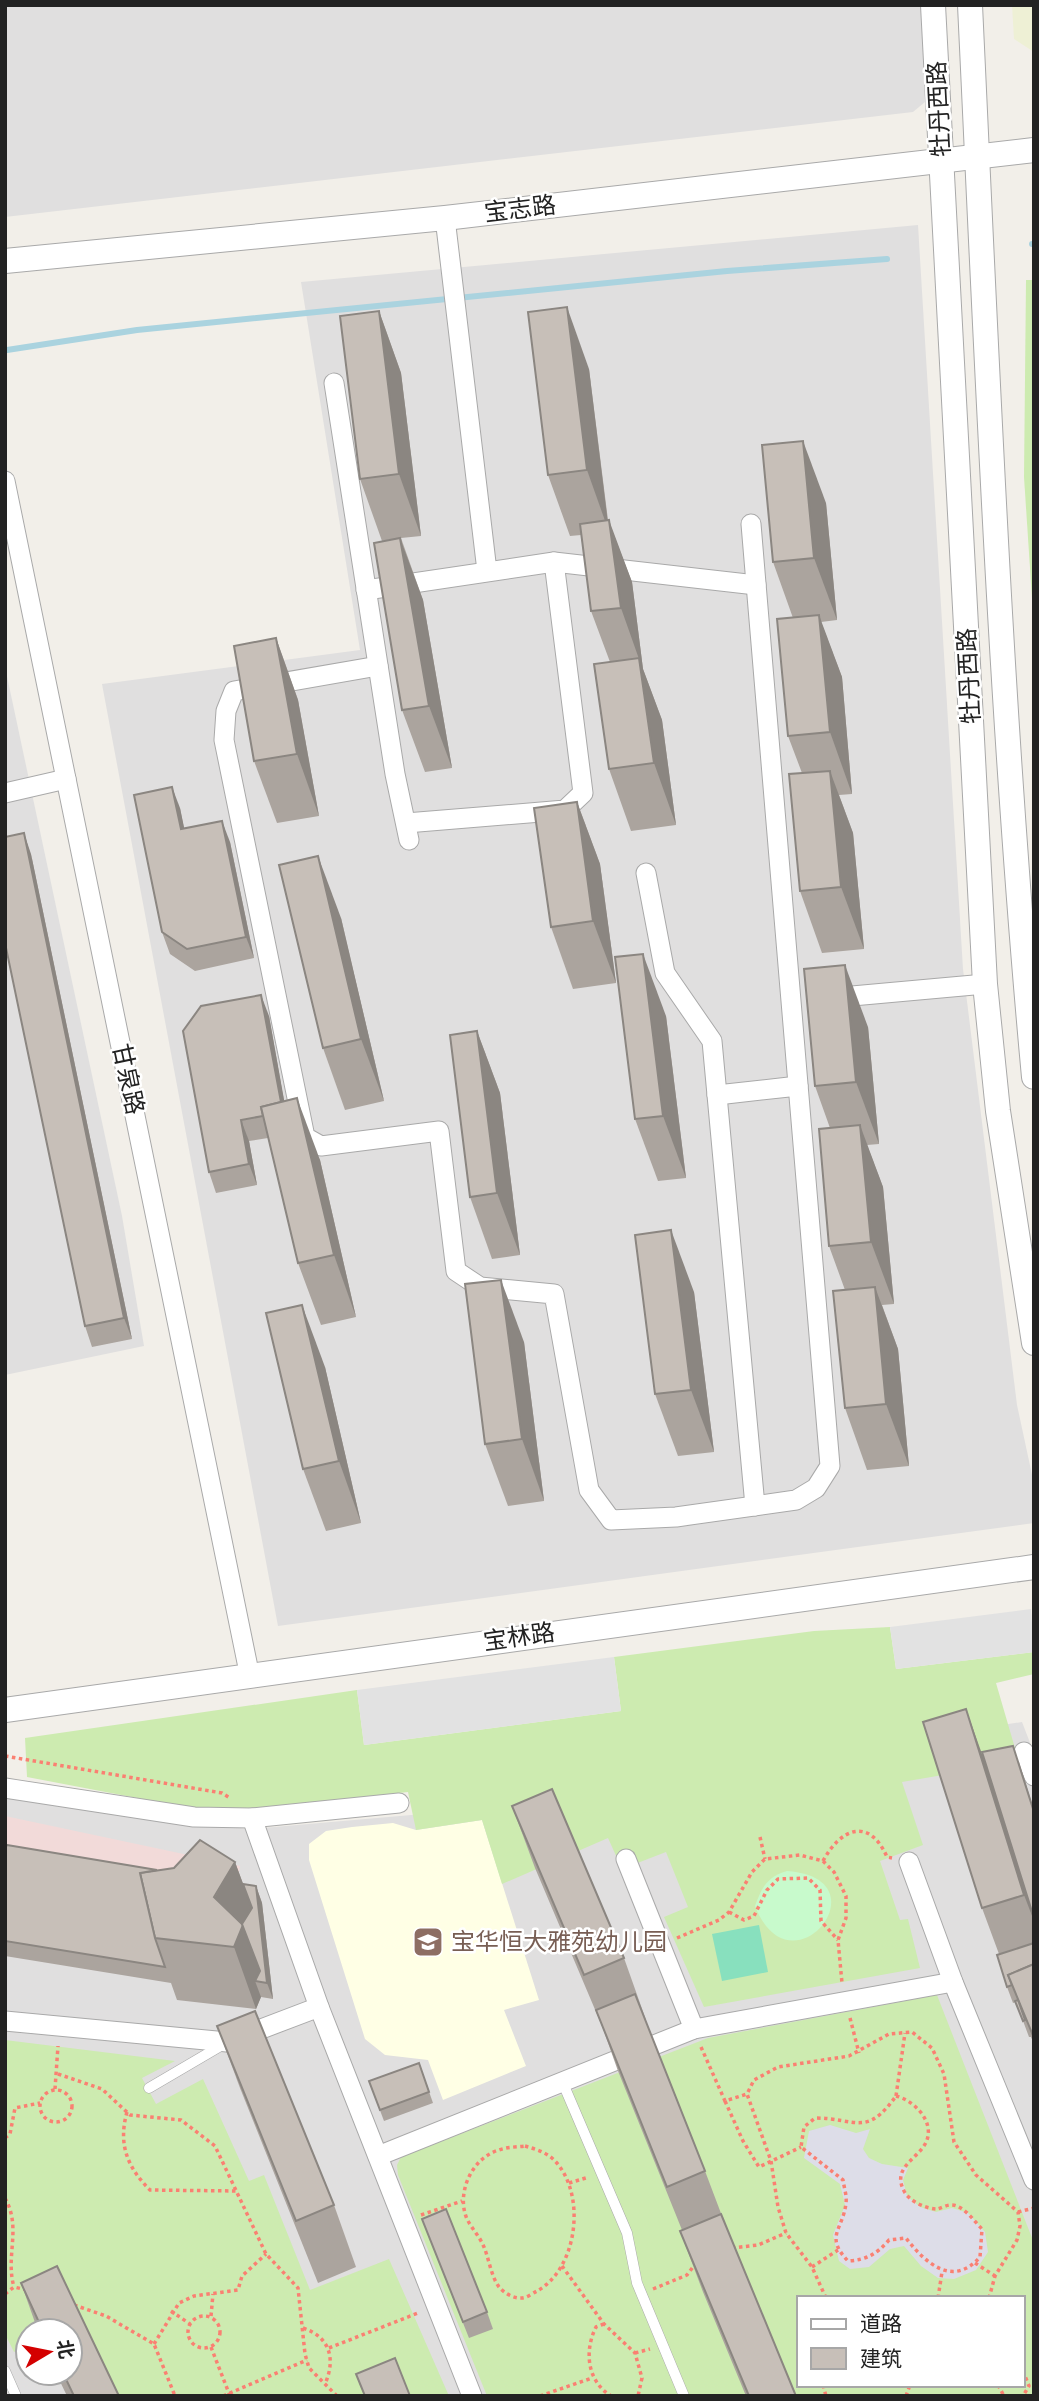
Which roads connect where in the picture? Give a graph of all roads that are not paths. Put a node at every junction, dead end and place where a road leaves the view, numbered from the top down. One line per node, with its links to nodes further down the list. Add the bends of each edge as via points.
1 (933, 5): 5 (street, 牡丹西路)
2 (970, 5): 4 (street, 牡丹西路)
3 (1034, 150): 4 (street, 宝志路)
4 (977, 154): 5 (street, 宝志路); 20 (street, 牡丹西路, via 1016,883)
5 (942, 159): 6 (street, 宝志路); 19 (street, 牡丹西路)
6 (445, 218): 7 (street, 宝志路); 12 (street)
7 (5, 261)
8 (334, 383): 14 (street)
9 (5, 481): 16 (street, 甘泉路)
10 (751, 524): 13 (street)
11 (554, 562): 12 (street); 13 (street); 15 (street, via 583,793 565,810 407,832)
12 (487, 571): 14 (street)
13 (756, 585): 21 (street)
14 (366, 590): 15 (street)
15 (378, 666): 26 (street, via 234,691 226,711 224,740 305,1137 321,1146 439,1131 456,1270 480,1287 554,1294 589,1490 611,1520)
16 (66, 779): 17 (street); 28 (street, 甘泉路)
17 (5, 793)
18 (646, 873): 24 (street, via 665,973 712,1041)
19 (985, 984): 21 (street); 25 (street, 牡丹西路, via 998,1111)
20 (1030, 986): 22 (street, 牡丹西路)
21 (791, 1001): 23 (street)
22 (1034, 1077)
23 (798, 1086): 24 (street); 26 (street, via 830,1466 816,1488 796,1500)
24 (717, 1095): 26 (street)
25 (1034, 1343)
26 (755, 1506)
27 (1034, 1567): 28 (street, 宝林路)
28 (250, 1677): 29 (street, 宝林路)
29 (5, 1710)
30 (1024, 1752): 31 (street)
31 (1034, 1776)
32 (5, 1788): 34 (street, via 194,1818)
33 (399, 1803): 34 (street)
34 (252, 1818): 38 (street)
35 (626, 1859): 40 (street)
36 (909, 1862): 37 (street)
37 (953, 1982): 40 (street); 45 (street)
38 (319, 2007): 41 (street); 44 (street)
39 (5, 2021): 41 (street)
40 (694, 2029): 42 (street)
41 (229, 2041): 43 (lane)
42 (562, 2081): 44 (street); 49 (lane, via 627,2233 642,2294)
43 (149, 2088)
44 (378, 2156): 48 (street)
45 (1034, 2180)
46 (5, 2371): 47 (lane)
47 (16, 2396)
48 (472, 2396)
49 (684, 2396)

